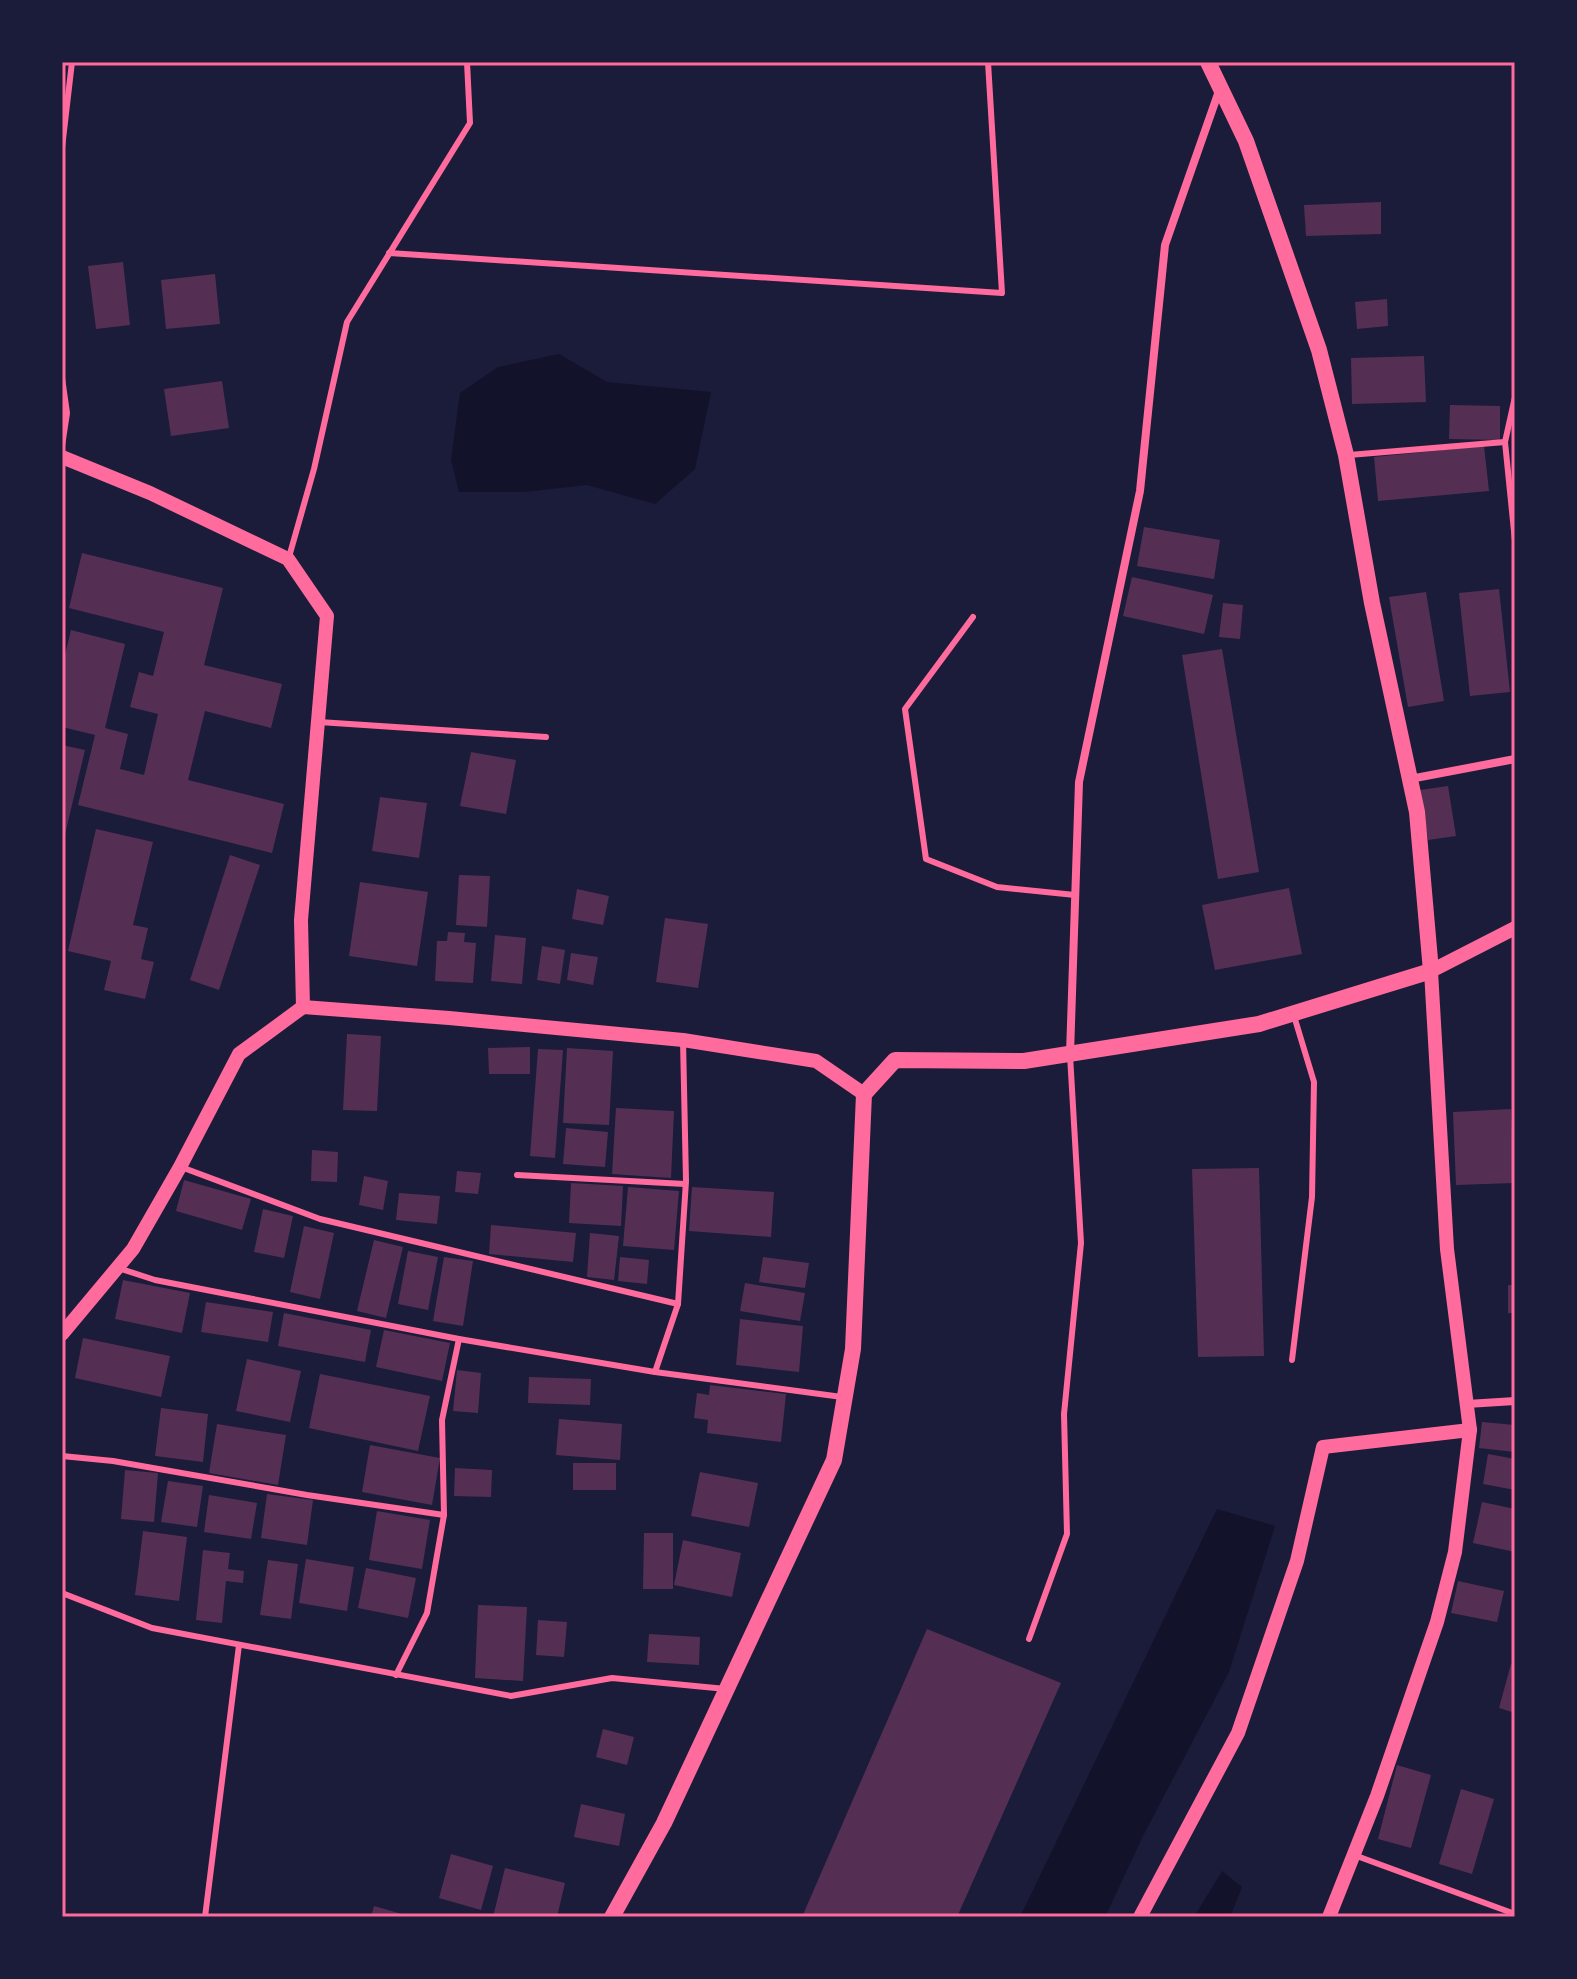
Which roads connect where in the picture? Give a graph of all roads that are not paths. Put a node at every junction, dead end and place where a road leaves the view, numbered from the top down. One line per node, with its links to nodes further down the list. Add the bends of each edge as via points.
1 (72, 62): 6 (lane)
2 (467, 62): 7 (lane, via 470,123)
3 (988, 62): 7 (lane, via 1002,293)
4 (1208, 62): 5 (main road)
5 (1221, 87): 12 (main road, via 1246,141 1319,350); 21 (street, via 1165,245 1140,491 1079,782)
6 (62, 148)
7 (389, 253): 15 (lane, via 347,322)
8 (62, 378): 11 (lane, via 67,413)
9 (1515, 397): 10 (lane)
10 (1505, 442): 12 (lane); 14 (lane)
11 (62, 446)
12 (1346, 455): 20 (main road)
13 (62, 457): 15 (street)
14 (1515, 541)
15 (288, 559): 17 (street, via 327,616)
16 (973, 617): 21 (lane, via 905,709 926,859 997,887)
17 (319, 722): 18 (lane); 24 (street, via 301,920)
18 (546, 737)
19 (1515, 759): 20 (street)
20 (1410, 779): 23 (main road)
21 (1075, 895): 27 (street)
22 (1515, 928): 23 (street)
23 (1431, 971): 25 (main road); 40 (street, via 1447,1249)
24 (303, 1007): 26 (street); 29 (street, via 239,1054)
25 (1293, 1014): 27 (main road); 36 (lane, via 1314,1082 1312,1197)
26 (683, 1040): 28 (street, via 816,1061); 31 (lane)
27 (1070, 1054): 28 (main road, via 1024,1061 895,1060); 45 (lane, via 1081,1243 1064,1414 1067,1534)
28 (864, 1094): 38 (main road, via 853,1349)
29 (180, 1167): 32 (street); 33 (lane, via 320,1219)
30 (517, 1175): 31 (lane)
31 (685, 1184): 33 (lane)
32 (118, 1268): 34 (street); 35 (lane, via 155,1280)
33 (678, 1304): 37 (lane)
34 (65, 1328)
35 (459, 1339): 37 (lane); 43 (lane, via 442,1420)
36 (1292, 1360)
37 (655, 1372): 38 (lane)
38 (845, 1397): 48 (main road, via 834,1460)
39 (1515, 1401): 40 (street)
40 (1467, 1404): 41 (street)
41 (1470, 1430): 49 (street, via 1455,1552 1437,1622); 53 (street, via 1323,1447 1297,1561 1238,1733)
42 (62, 1456): 43 (lane)
43 (444, 1515): 47 (lane, via 427,1613)
44 (62, 1593): 46 (lane, via 152,1628)
45 (1029, 1639)
46 (239, 1645): 47 (lane); 51 (lane)
47 (396, 1675): 48 (lane, via 511,1696 612,1678)
48 (726, 1689): 52 (main road, via 664,1823)
49 (1354, 1855): 50 (lane); 54 (street)
50 (1515, 1914)
51 (205, 1917)
52 (612, 1917)
53 (1140, 1917)
54 (1329, 1917)

